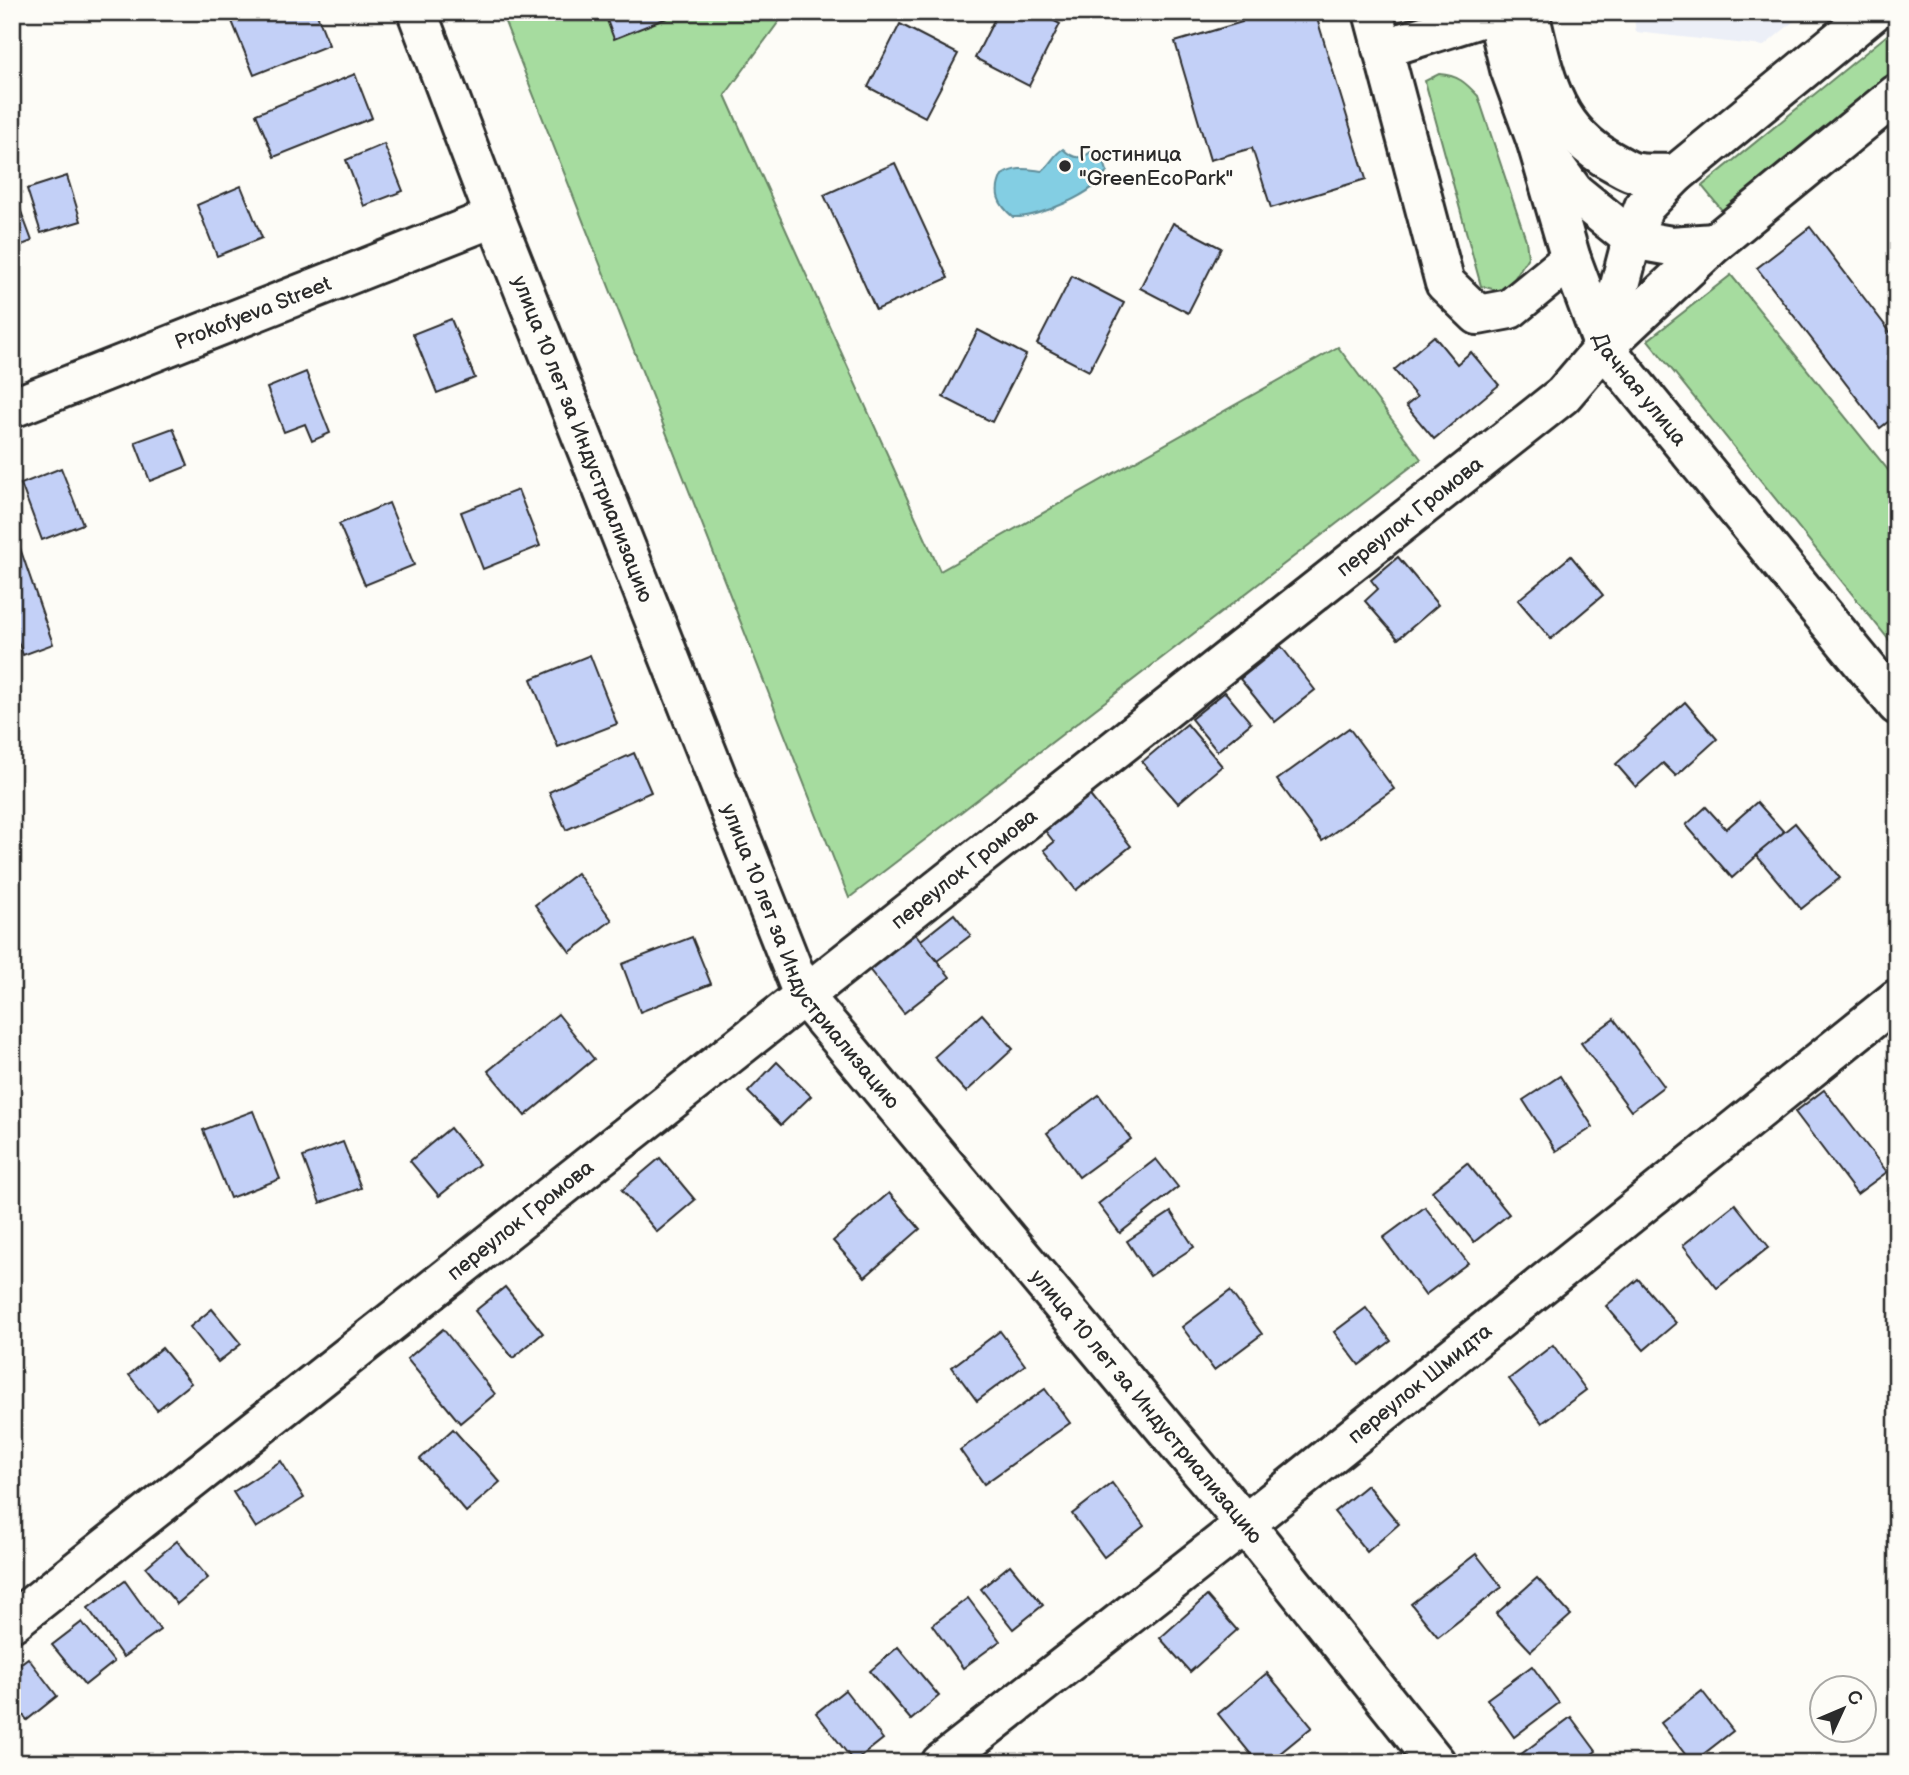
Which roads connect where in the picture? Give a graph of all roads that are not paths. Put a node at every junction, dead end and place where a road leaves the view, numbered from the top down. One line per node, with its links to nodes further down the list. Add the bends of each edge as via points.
1 (416, 12): 9 (street, улица 10 лет за Индустриализацию)
2 (1373, 12): 5 (street)
3 (1872, 12): 8 (street)
4 (1507, 13): 5 (street); 7 (street, Дачная улица, via 1510,69)
5 (1382, 49): 12 (street, via 1445,283 1478,315 1510,309)
6 (1897, 94): 11 (street, переулок Громова)
7 (1546, 125): 8 (street, via 1576,134 1594,152 1632,172); 10 (street, via 1574,192); 12 (street, Дачная улица)
8 (1676, 174): 10 (street, via 1644,207)
9 (495, 217): 14 (street, Prokofyeva Street); 16 (street, улица 10 лет за Индустриализацию)
10 (1632, 239): 11 (street, via 1671,246); 13 (street)
11 (1715, 243): 13 (street, переулок Громова)
12 (1571, 259): 13 (street, Дачная улица)
13 (1604, 347): 15 (street, Дачная улица); 16 (street, переулок Громова, via 1563,395)
14 (12, 408)
15 (1897, 705)
16 (803, 995): 18 (street, улица 10 лет за Индустриализацию); 19 (street, переулок Громова)
17 (1897, 999): 18 (street, переулок Шмидта)
18 (1245, 1524): 20 (street, переулок Шмидта); 21 (street, улица 10 лет за Индустриализацию)
19 (12, 1622)
20 (941, 1763)
21 (1436, 1763)

